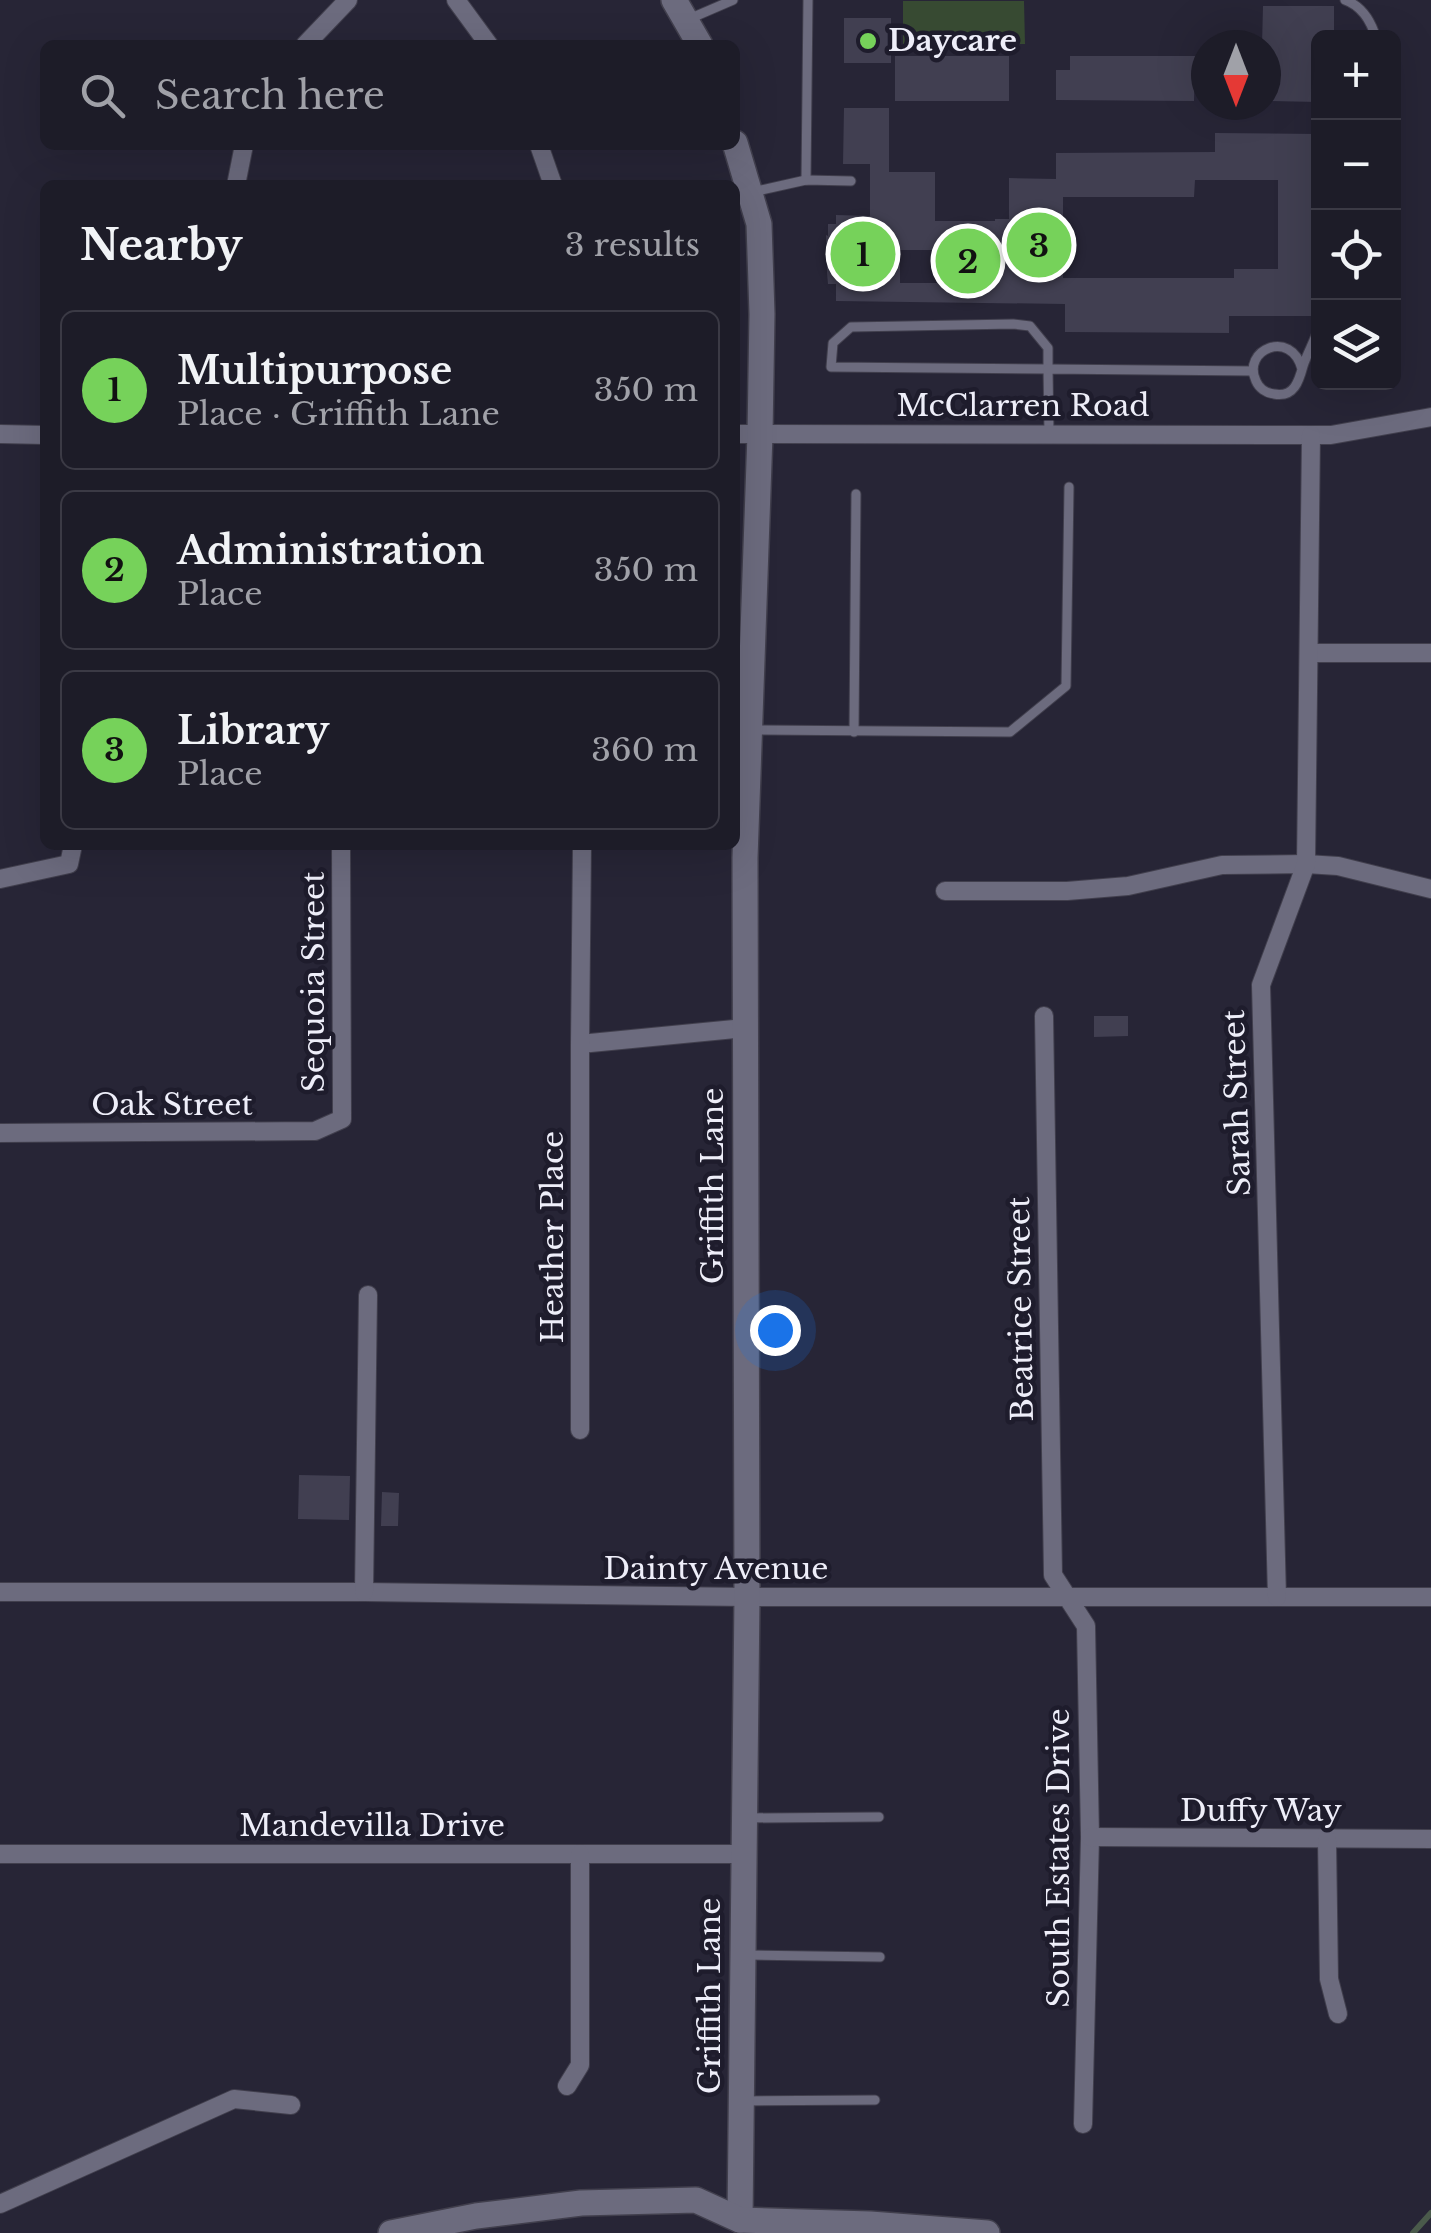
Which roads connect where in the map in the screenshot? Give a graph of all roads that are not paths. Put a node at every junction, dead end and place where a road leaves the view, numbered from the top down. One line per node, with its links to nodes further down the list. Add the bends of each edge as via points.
1 (348, 0): 8 (street)
2 (456, 0): 9 (street)
3 (733, 0): 6 (lane)
4 (808, 0): 16 (lane)
5 (1345, 0): 7 (lane)
6 (680, 10): 10 (street)
7 (1373, 30)
8 (310, 40)
9 (484, 40)
10 (697, 40)
11 (243, 150): 14 (street)
12 (542, 150): 15 (street)
13 (737, 150): 18 (street, Griffith Lane)
14 (237, 180)
15 (551, 180)
16 (806, 180): 17 (lane); 18 (lane)
17 (852, 181)
18 (749, 192): 26 (street, Griffith Lane, via 758,224 762,314)
19 (1311, 347): 21 (lane)
20 (1048, 369): 20 (lane, via 1048,348 1030,326 1013,324 851,327 833,343 831,368); 22 (lane); 24 (lane)
21 (1302, 369): 22 (lane, via 1289,348 1273,346 1262,351); 22 (lane, via 1298,384 1278,395 1256,383)
22 (1253, 370)
23 (1431, 417): 28 (street, McClarren Road)
24 (1048, 433): 26 (street, McClarren Road); 28 (street, McClarren Road)
25 (0, 434): 27 (street)
26 (748, 434): 33 (street, Griffith Lane)
27 (40, 435)
28 (1311, 435): 31 (street, Sarah Street)
29 (1069, 487): 34 (lane, via 1066,686 1010,732)
30 (856, 494): 34 (lane)
31 (1309, 653): 32 (street); 38 (street, Sarah Street)
32 (1431, 653)
33 (750, 730): 34 (lane); 43 (street, Griffith Lane)
34 (854, 732)
35 (71, 850): 39 (street, via 69,864)
36 (342, 850): 45 (street, Sequoia Street)
37 (582, 850): 44 (street, Heather Place)
38 (1306, 864): 40 (street); 41 (street, via 1222,865 1128,886 1067,891); 52 (street, Sarah Street, via 1261,985)
39 (0, 879)
40 (1431, 889)
41 (945, 891)
42 (1044, 1016): 51 (street, Beatrice Street, via 1053,1575)
43 (745, 1028): 44 (street); 54 (street, Griffith Lane)
44 (580, 1044): 48 (street, Heather Place)
45 (342, 1120): 46 (street, Oak Street, via 315,1132)
46 (0, 1133)
47 (368, 1295): 50 (street)
48 (580, 1430)
49 (0, 1592): 50 (street, Dainty Avenue)
50 (364, 1592): 54 (street, Dainty Avenue)
51 (1068, 1597): 52 (street, Dainty Avenue); 54 (street, Dainty Avenue); 57 (street, South Estates Drive, via 1086,1626)
52 (1277, 1597): 53 (street, Dainty Avenue)
53 (1431, 1597)
54 (748, 1598): 56 (street, Griffith Lane)
55 (879, 1816): 56 (lane)
56 (744, 1818): 62 (street, Griffith Lane)
57 (1090, 1838): 59 (street, Duffy Way); 70 (street, South Estates Drive)
58 (1431, 1839): 59 (street, Duffy Way)
59 (1327, 1840): 65 (street, via 1329,1979)
60 (0, 1854): 61 (street, Mandevilla Drive)
61 (580, 1854): 62 (street, Mandevilla Drive); 66 (street, via 580,2066)
62 (744, 1854): 63 (street, Griffith Lane)
63 (743, 1955): 64 (lane); 68 (street, Griffith Lane)
64 (880, 1958)
65 (1338, 2014)
66 (567, 2086)
67 (875, 2100): 68 (lane)
68 (742, 2102): 72 (street, Griffith Lane)
69 (291, 2104): 71 (street, via 234,2099)
70 (1082, 2124)
71 (0, 2204)
72 (740, 2227): 73 (street, via 696,2200 581,2203); 74 (street); 75 (street, via 870,2224)
73 (391, 2233)
74 (714, 2233)
75 (987, 2233)

